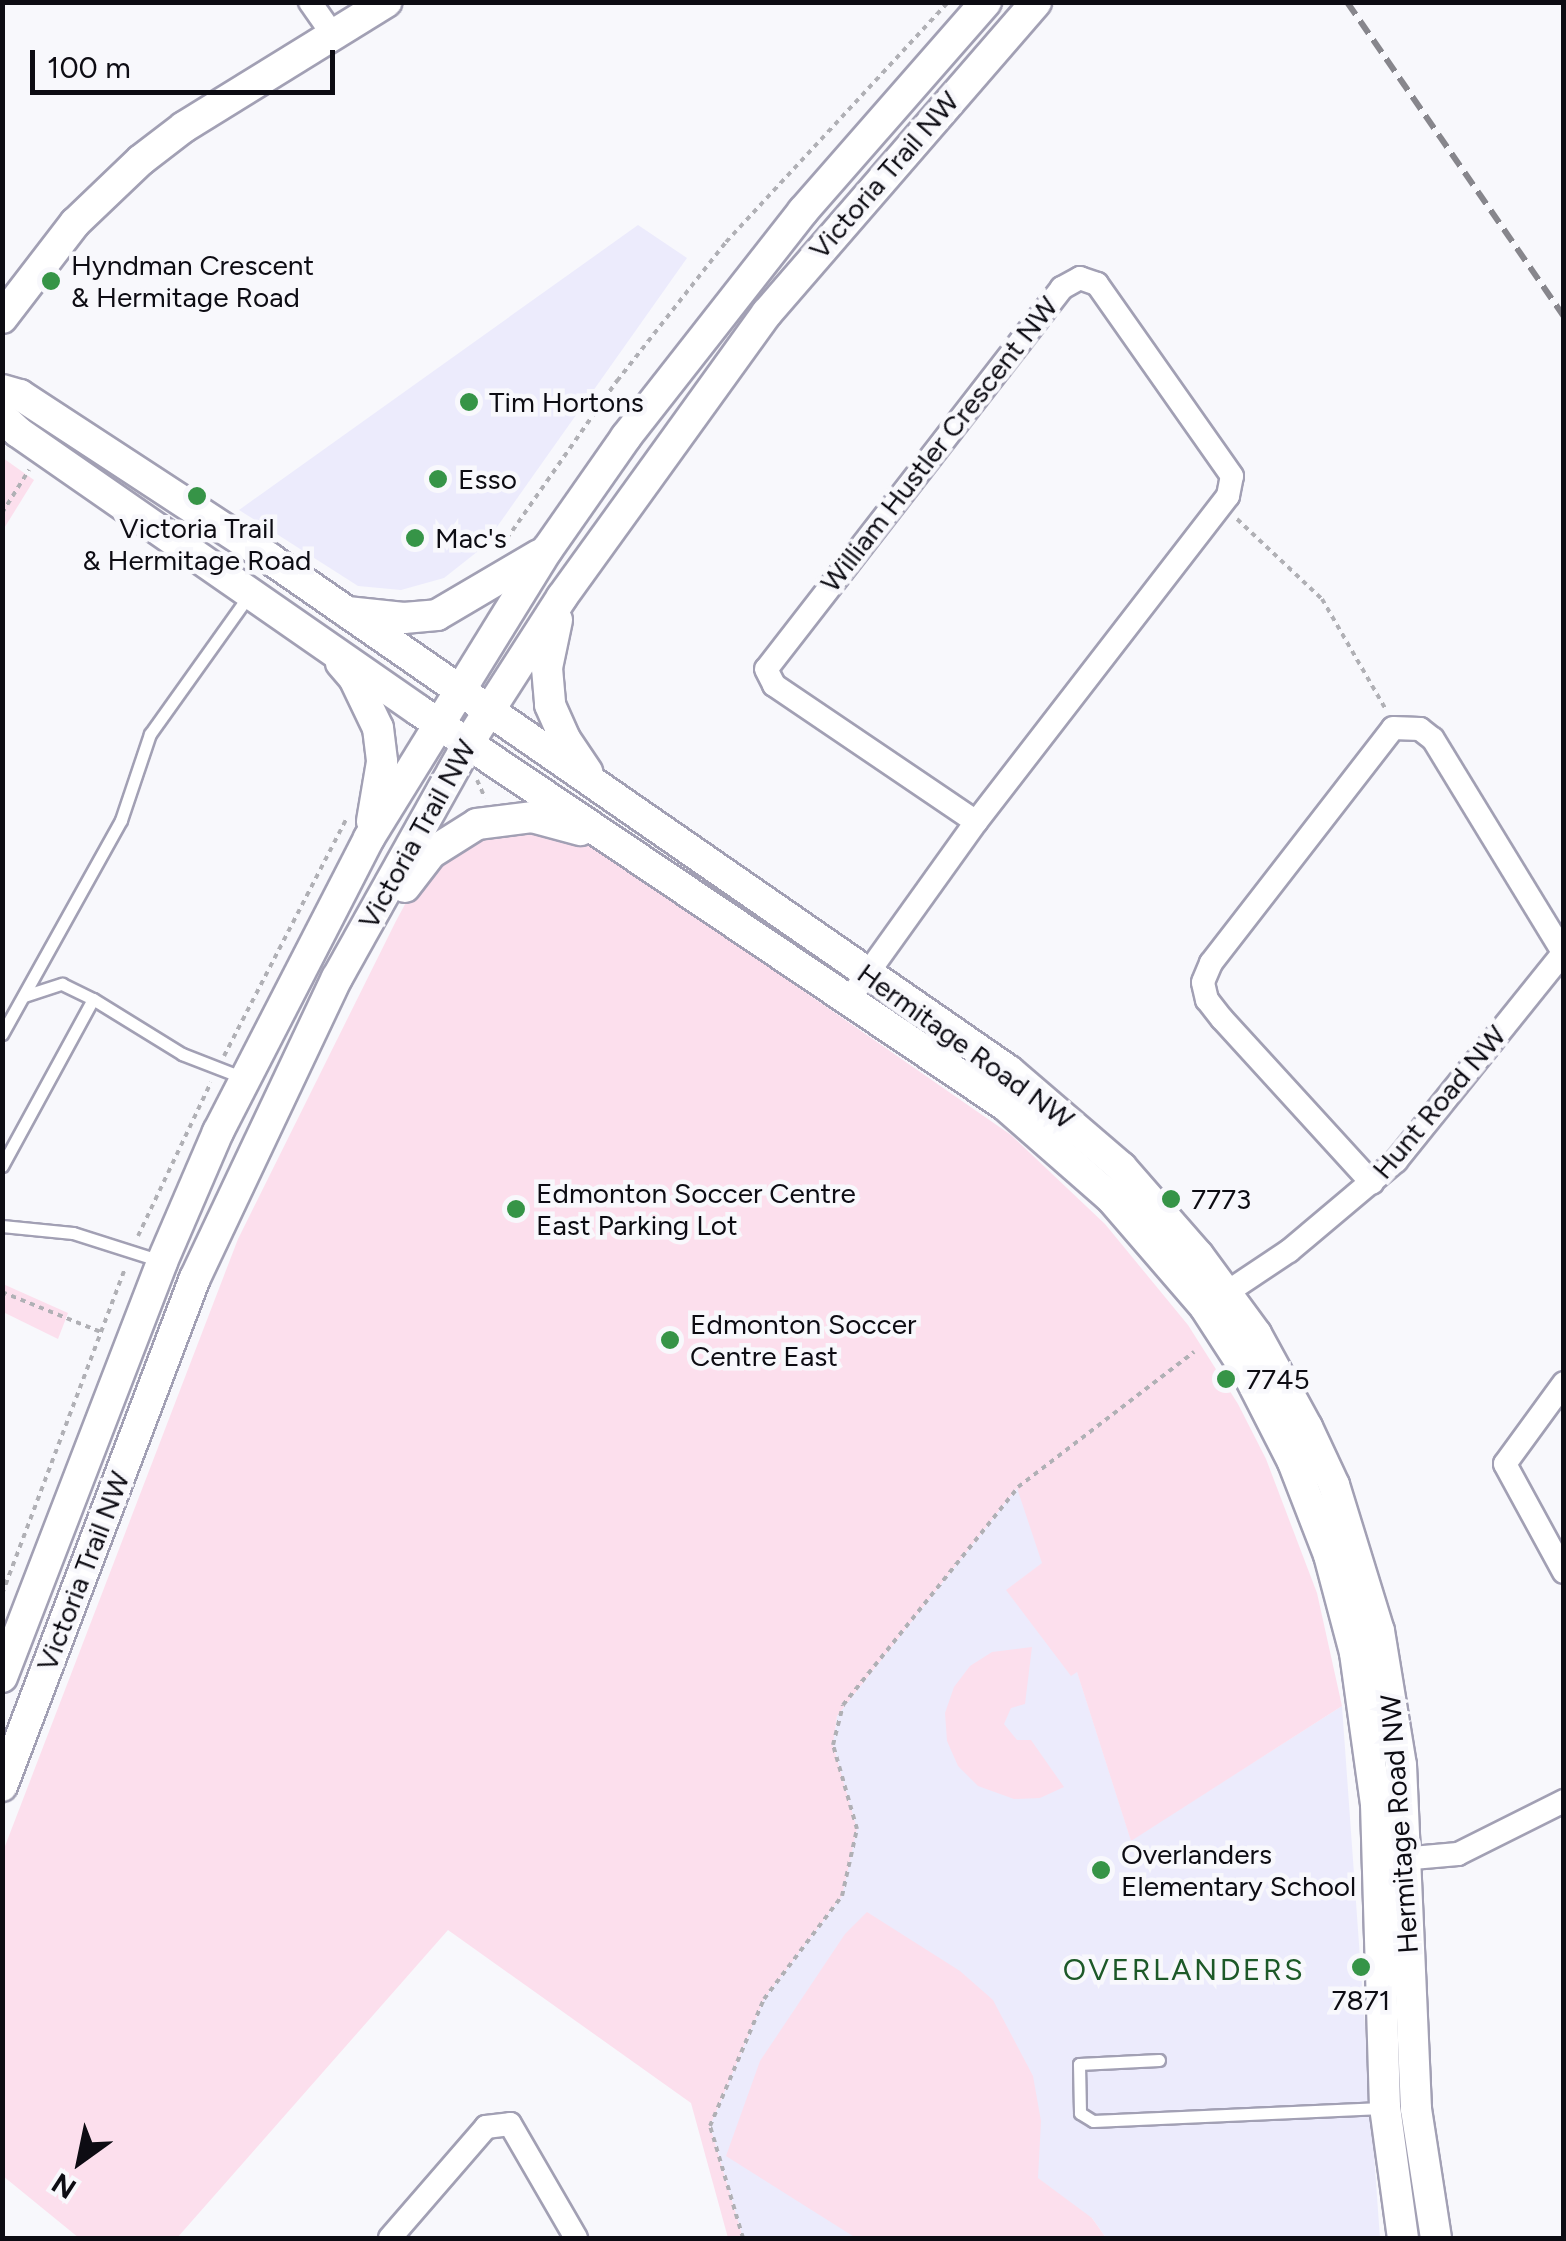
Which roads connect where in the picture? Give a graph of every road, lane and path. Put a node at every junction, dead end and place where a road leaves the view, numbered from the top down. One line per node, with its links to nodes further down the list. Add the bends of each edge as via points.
1 (310, 2): 6 (street)
2 (386, 2): 6 (main road)
3 (948, 2): 11 (path, via 726,242)
4 (986, 2): 14 (main road, Victoria Trail NW, via 736,292)
5 (1036, 2): 16 (main road, Victoria Trail NW, via 766,313)
6 (332, 35): 7 (main road, via 141,160 75,223)
7 (2, 318)
8 (2, 390): 17 (main road, Hermitage Road NW, via 122,460)
9 (2, 417): 15 (main road, Hermitage Road NW)
10 (29, 470): 13 (path)
11 (530, 504)
12 (1222, 504): 22 (path, via 1322,600 1381,695); 27 (street); 27 (street, William Hustler Crescent NW, via 1232,476 1097,284 1070,280 766,669 774,685)
13 (2, 512)
14 (547, 550): 17 (main road, via 436,616); 19 (main road, Victoria Trail NW)
15 (252, 592): 18 (main road, Hermitage Road NW); 33 (lane, via 150,734 120,820)
16 (562, 597): 20 (main road, Victoria Trail NW); 25 (main road, via 547,668 550,705)
17 (344, 611): 19 (main road, Hermitage Road NW)
18 (322, 642): 21 (main road, Hermitage Road NW); 28 (main road, via 354,678 378,728 382,762)
19 (458, 690): 20 (main road, Hermitage Road NW); 21 (main road, Victoria Trail NW)
20 (488, 711): 23 (main road, Victoria Trail NW); 25 (main road, Hermitage Road NW)
21 (438, 722): 23 (main road, Hermitage Road NW); 28 (main road, Victoria Trail NW)
22 (1393, 728): 30 (street, via 1420,729 1433,739); 38 (street, via 1202,982 1222,1018)
23 (468, 742): 29 (main road, Hermitage Road NW); 31 (main road, Victoria Trail NW)
24 (474, 773): 26 (path)
25 (596, 787): 32 (main road, Hermitage Road NW)
26 (489, 807)
27 (976, 822): 32 (street)
28 (369, 838): 36 (main road, Victoria Trail NW)
29 (612, 842): 31 (main road, via 532,817 494,819 460,832 431,854); 32 (main road, Hermitage Road NW, via 796,968)
30 (1563, 954): 38 (street, Hunt Road NW)
31 (337, 978): 41 (main road, Victoria Trail NW)
32 (859, 986): 43 (main road, Hermitage Road NW, via 1042,1135)
33 (24, 996): 34 (lane, via 62,984); 35 (lane)
34 (93, 1000): 36 (lane, via 182,1054); 37 (lane)
35 (2, 1034)
36 (244, 1078): 40 (main road, Victoria Trail NW)
37 (2, 1166)
38 (1372, 1183): 43 (street, Hunt Road NW)
39 (2, 1226): 40 (lane, via 74,1233)
40 (162, 1262): 41 (main road); 48 (main road, Victoria Trail NW)
41 (195, 1278): 49 (main road, Victoria Trail NW)
42 (2, 1292): 44 (path)
43 (1216, 1300): 51 (main road, Hermitage Road NW, via 1329,1555 1365,1703)
44 (101, 1332)
45 (1194, 1352): 57 (path, via 1018,1487 843,1705 834,1745 857,1829 842,1896 764,2000 710,2126)
46 (1564, 1384): 47 (street, via 1504,1464)
47 (1564, 1572)
48 (2, 1677)
49 (2, 1786)
50 (1564, 1801): 51 (street, via 1458,1854)
51 (1392, 1860): 53 (main road, Hermitage Road NW); 54 (main road, Hermitage Road NW)
52 (1159, 2060): 53 (lane, via 1079,2064 1080,2113 1094,2121)
53 (1385, 2107): 54 (lane); 58 (main road, Hermitage Road NW)
54 (1416, 2109): 59 (main road, Hermitage Road NW)
55 (390, 2238): 56 (street, via 486,2126 510,2124)
56 (576, 2238)
57 (743, 2238)
58 (1404, 2238)
59 (1436, 2238)

